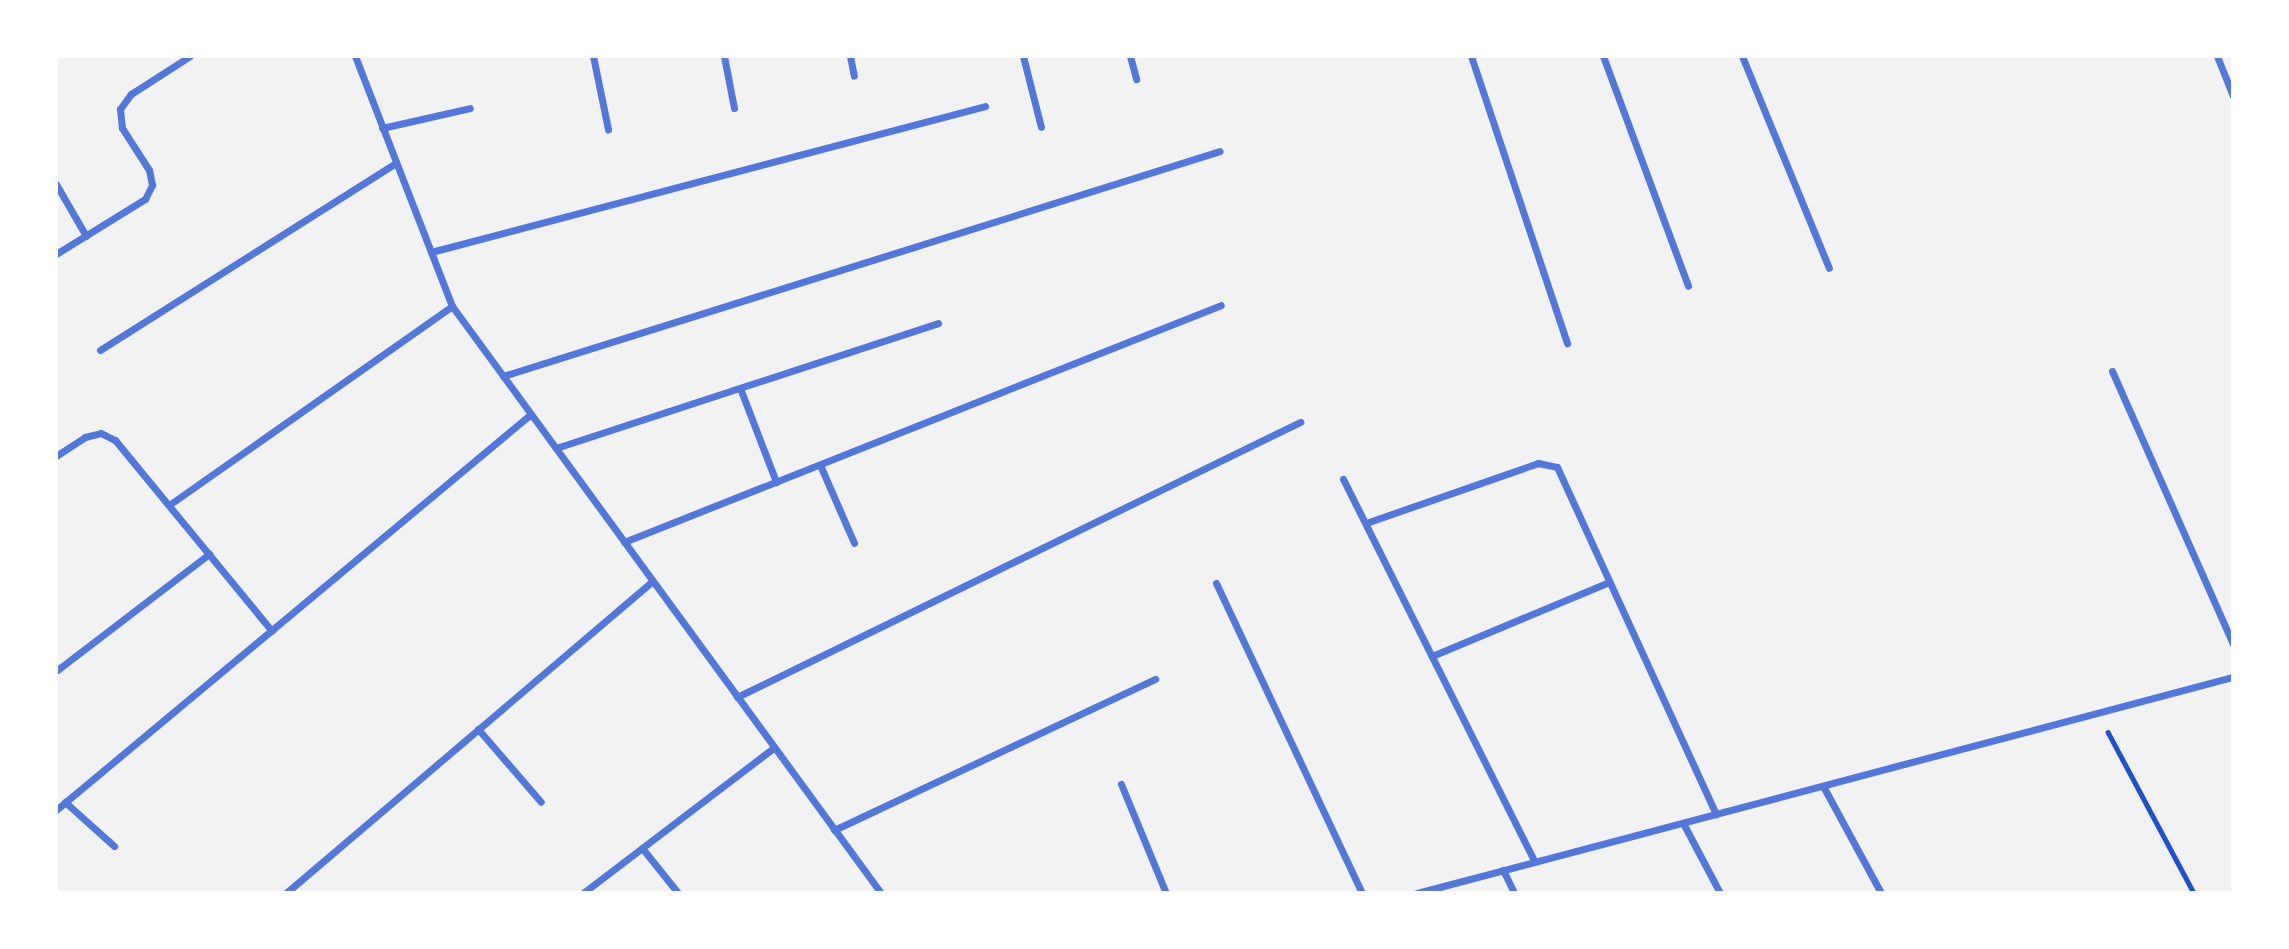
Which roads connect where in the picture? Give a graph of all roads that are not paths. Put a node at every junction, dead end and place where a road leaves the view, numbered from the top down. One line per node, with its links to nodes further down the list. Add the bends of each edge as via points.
1 (190, 56): 24 (street, via 131,94 120,109 122,128 149,170 152,185 145,199)
2 (355, 56): 19 (street)
3 (593, 56): 20 (street)
4 (724, 56): 17 (street)
5 (850, 56): 12 (street)
6 (1023, 56): 18 (street)
7 (1130, 56): 13 (street)
8 (1471, 56): 32 (street)
9 (1603, 56): 28 (street)
10 (1742, 56): 27 (street)
11 (2217, 56): 14 (street)
12 (854, 76)
13 (1136, 79)
14 (2233, 96)
15 (985, 106): 25 (street)
16 (470, 108): 19 (street)
17 (734, 108)
18 (1041, 127)
19 (382, 128): 22 (street)
20 (608, 130)
21 (1220, 151): 35 (street)
22 (396, 163): 25 (street); 33 (street)
23 (56, 184): 24 (street)
24 (86, 236): 26 (street)
25 (431, 252): 30 (street)
26 (56, 254)
27 (1829, 268)
28 (1688, 286)
29 (1220, 305): 41 (street)
30 (452, 306): 35 (street); 44 (street)
31 (938, 323): 36 (street)
32 (1567, 343)
33 (100, 350)
34 (2112, 371): 53 (street)
35 (503, 376): 37 (street)
36 (740, 388): 39 (street); 43 (street)
37 (531, 414): 39 (street); 52 (street)
38 (1300, 422): 58 (street)
39 (556, 448): 46 (street)
40 (56, 456): 44 (street, via 85,437 101,433 115,440)
41 (820, 465): 43 (street); 47 (street)
42 (1343, 479): 45 (street)
43 (776, 482): 46 (street)
44 (169, 505): 48 (street)
45 (1366, 523): 50 (street, via 1538,463 1557,467); 54 (street)
46 (624, 542): 49 (street)
47 (854, 544)
48 (209, 554): 52 (street); 55 (street)
49 (652, 581): 58 (street); 59 (street)
50 (1609, 582): 54 (street); 66 (street)
51 (1216, 583): 78 (street)
52 (272, 631): 63 (street)
53 (2233, 644)
54 (1432, 656): 71 (street)
55 (56, 671)
56 (2233, 677): 62 (street)
57 (1155, 679): 68 (street)
58 (737, 697): 60 (street)
59 (478, 729): 64 (street); 73 (street)
60 (773, 748): 68 (street); 70 (street)
61 (1121, 784): 77 (street)
62 (1824, 786): 66 (street); 82 (street)
63 (65, 802): 65 (street); 69 (street)
64 (541, 802)
65 (56, 810)
66 (1716, 814): 67 (street)
67 (1683, 823): 71 (street); 81 (street)
68 (834, 830): 76 (street)
69 (114, 846)
70 (642, 848): 74 (street); 75 (street)
71 (1535, 862): 72 (street)
72 (1503, 870): 79 (street); 80 (street)
73 (286, 893)
74 (583, 893)
75 (678, 893)
76 (881, 893)
77 (1166, 893)
78 (1362, 893)
79 (1417, 893)
80 (1514, 893)
81 (1720, 893)
82 (1881, 893)

